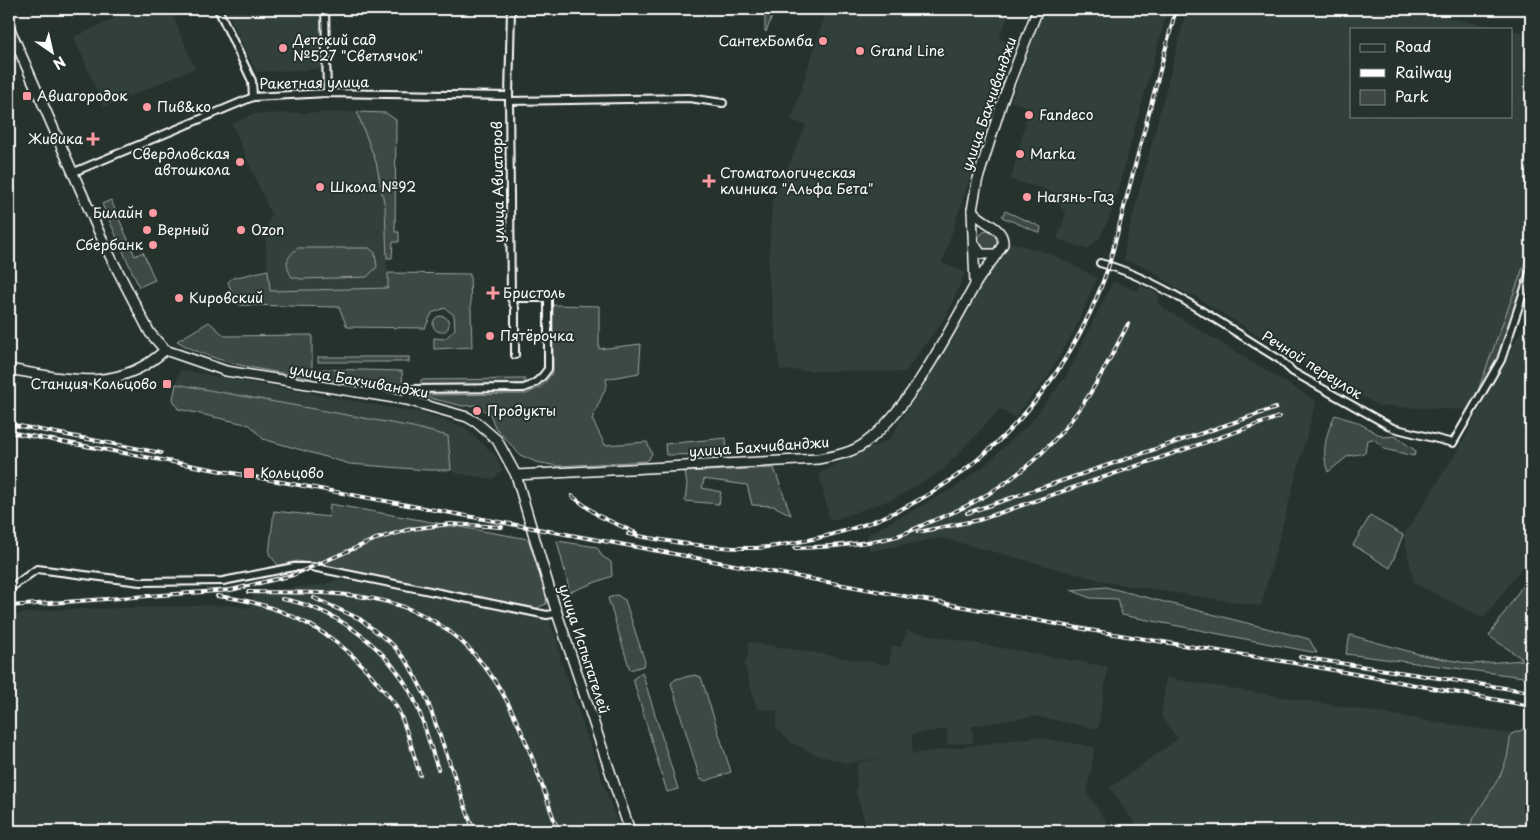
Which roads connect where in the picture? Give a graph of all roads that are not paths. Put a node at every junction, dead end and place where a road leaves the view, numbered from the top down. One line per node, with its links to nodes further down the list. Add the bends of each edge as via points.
1 (218, 9): 7 (street, via 252,81)
2 (325, 9): 6 (street)
3 (511, 9): 8 (street, улица Авиаторов)
4 (1038, 9): 11 (main road, улица Бахчиванджи, via 981,165)
5 (9, 27): 10 (main road)
6 (326, 93): 7 (street, Ракетная улица); 8 (street, Ракетная улица)
7 (253, 97): 10 (street, Ракетная улица)
8 (509, 99): 9 (street, Ракетная улица, via 689,98); 19 (street, улица Авиаторов)
9 (723, 103)
10 (74, 172): 20 (main road, via 136,308)
11 (972, 210): 12 (main road, улица Бахчиванджи); 13 (main road, улица Бахчиванджи)
12 (986, 224): 13 (main road); 15 (main road, улица Бахчиванджи, via 999,230 1003,239)
13 (974, 233): 14 (main road, улица Бахчиванджи)
14 (975, 245): 15 (main road, via 981,254); 18 (main road, улица Бахчиванджи)
15 (996, 254): 18 (main road, улица Бахчиванджи)
16 (1100, 263): 17 (street, Речной переулок, via 1169,293 1279,358 1293,372 1393,428 1453,443 1501,360)
17 (1531, 270)
18 (975, 284): 24 (main road, улица Бахчиванджи, via 907,397 893,416 863,445 818,459)
19 (511, 298): 21 (street, улица Авиаторов, via 515,308); 23 (street, via 548,298 548,369 543,376 524,388 408,389)
20 (165, 350): 22 (main road, via 140,370 108,379 72,380); 23 (main road, улица Бахчиванджи, via 226,371)
21 (515, 355)
22 (9, 369)
23 (407, 400): 24 (main road, улица Бахчиванджи, via 476,422 500,446)
24 (516, 475): 26 (main road, улица Испытателей)
25 (9, 589): 26 (street, via 37,569 147,582 223,581 294,567 312,567 547,615)
26 (558, 613): 27 (main road, улица Испытателей)
27 (630, 831)

